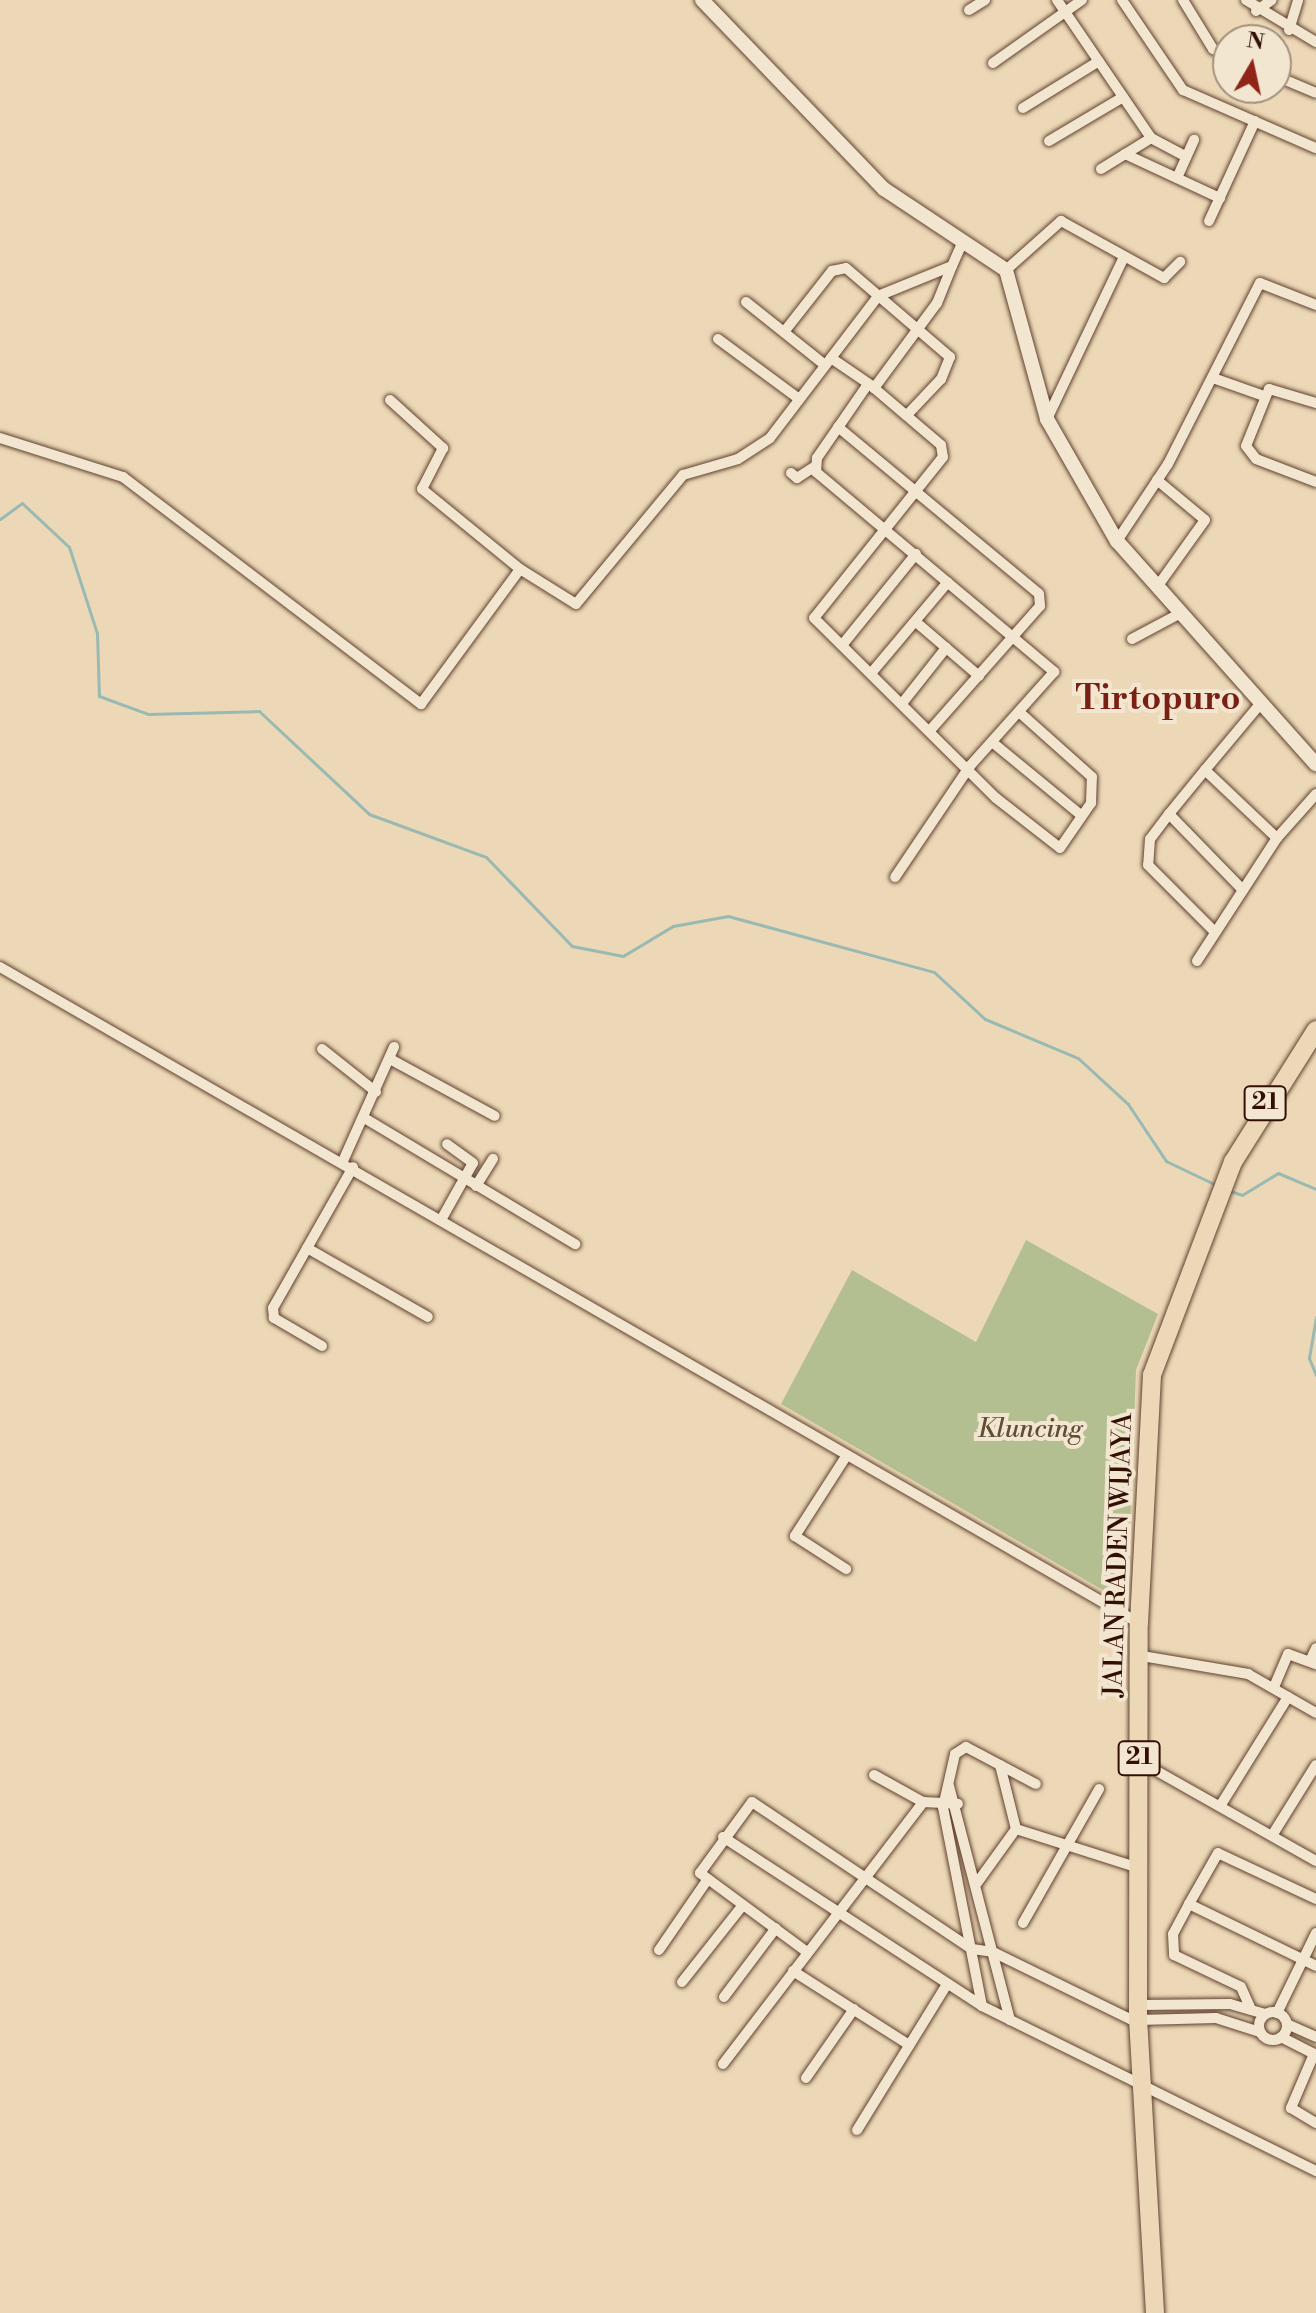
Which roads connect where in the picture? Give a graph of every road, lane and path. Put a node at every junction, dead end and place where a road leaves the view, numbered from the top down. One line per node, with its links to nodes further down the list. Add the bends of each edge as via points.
1 (702, 0): 35 (street, via 884,189)
2 (985, 0): 10 (street)
3 (1057, 0): 12 (street)
4 (1082, 0): 12 (street)
5 (1122, 0): 24 (street, via 1183,90)
6 (1183, 0): 17 (street)
7 (1246, 0): 11 (street)
8 (1272, 0): 11 (street)
9 (1298, 0): 14 (street)
10 (969, 10)
11 (1256, 11): 13 (street)
12 (1065, 12): 18 (street); 19 (street)
13 (1279, 24)
14 (1291, 24)
15 (1292, 31): 16 (street)
16 (1316, 42)
17 (1212, 47)
18 (1099, 61): 22 (street); 23 (street)
19 (993, 63)
20 (1292, 83): 21 (street)
21 (1316, 93)
22 (1123, 97): 25 (street); 27 (street)
23 (1023, 108)
24 (1255, 121): 28 (street); 33 (street)
25 (1151, 138): 29 (street); 30 (street)
26 (1194, 140): 30 (street)
27 (1049, 141)
28 (1316, 148)
29 (1125, 154): 31 (street); 32 (street)
30 (1186, 157): 32 (street)
31 (1101, 169)
32 (1177, 178): 33 (street)
33 (1220, 198): 34 (street)
34 (1209, 221)
35 (963, 241): 38 (street); 39 (street)
36 (1124, 257): 37 (street, via 1168,278); 39 (street, via 1057,222); 54 (street)
37 (1180, 262)
38 (952, 266): 40 (street); 43 (street)
39 (1006, 270): 54 (street)
40 (878, 296): 43 (street); 44 (street, via 837,267); 46 (street)
41 (746, 302): 44 (street)
42 (1316, 305): 47 (street, via 1260,283)
43 (915, 330): 48 (street); 53 (street, via 951,361)
44 (784, 332): 46 (street)
45 (718, 339): 50 (street)
46 (828, 361): 48 (street); 50 (street)
47 (1213, 378): 49 (street); 59 (street)
48 (871, 386): 53 (street); 55 (street)
49 (1264, 396): 52 (street, via 1275,388); 60 (street, via 1247,451)
50 (799, 399): 65 (street, via 770,438 746,455 683,475 576,604)
51 (390, 400): 65 (street, via 443,448 422,489)
52 (1316, 403)
53 (907, 415): 61 (street, via 945,453)
54 (1047, 419): 63 (street)
55 (838, 427): 57 (street); 61 (street)
56 (0, 438): 65 (street, via 123,477 417,704)
57 (814, 467): 58 (street, via 797,478); 62 (street)
58 (791, 473)
59 (1157, 480): 63 (street); 67 (street, via 1205,520)
60 (1316, 482)
61 (915, 490): 62 (street); 70 (street, via 1039,594 1040,606)
62 (884, 528): 64 (street); 72 (street, via 815,613 817,625)
63 (1117, 541): 67 (street)
64 (916, 554): 66 (street); 72 (street)
65 (520, 569)
66 (948, 582): 69 (street); 70 (street)
67 (1157, 587): 68 (street)
68 (1181, 613): 71 (street); 77 (street)
69 (916, 622): 73 (street); 74 (street)
70 (1015, 636): 75 (street); 78 (street, via 1054,672)
71 (1132, 639)
72 (843, 644): 74 (street)
73 (946, 648): 75 (street); 76 (street)
74 (873, 671): 76 (street)
75 (979, 676): 79 (street)
76 (904, 701): 79 (street)
77 (1261, 703): 81 (street); 83 (street)
78 (1019, 712): 80 (street); 86 (street, via 1088,769 1093,795)
79 (932, 728): 82 (street)
80 (992, 742): 82 (street); 86 (street)
81 (1316, 764)
82 (970, 766): 86 (street, via 1051,847 1063,846); 88 (street)
83 (1205, 770): 85 (street); 87 (street)
84 (1316, 794): 87 (street)
85 (1169, 814): 89 (street); 90 (street, via 1150,839 1148,865)
86 (1081, 815)
87 (1277, 838): 89 (street)
88 (895, 877)
89 (1243, 890): 90 (street)
90 (1215, 932): 91 (street)
91 (1197, 961)
92 (0, 967): 102 (street)
93 (1316, 1030): 113 (highway, JALAN RADEN WIJAYA / 21, via 1269,1097 1225,1182 1152,1375)
94 (394, 1047): 96 (street)
95 (322, 1049): 97 (street)
96 (390, 1059): 97 (street); 98 (street)
97 (376, 1092): 99 (street)
98 (495, 1116)
99 (366, 1119): 102 (street); 104 (street)
100 (447, 1144): 104 (street, via 473,1162)
101 (493, 1159): 105 (street)
102 (343, 1161): 103 (street)
103 (353, 1167): 106 (street); 108 (street)
104 (465, 1180): 105 (street); 106 (street)
105 (476, 1186): 107 (street)
106 (441, 1220): 111 (street)
107 (575, 1244)
108 (307, 1248): 109 (street); 110 (street, via 273,1315)
109 (428, 1317)
110 (322, 1346)
111 (845, 1458): 112 (street, via 795,1536); 113 (street)
112 (846, 1569)
113 (1139, 1623): 115 (highway, JALAN RADEN WIJAYA / 21)
114 (1316, 1648): 116 (street)
115 (1142, 1656): 117 (street, via 1248,1674); 120 (highway, JALAN RADEN WIJAYA / 21)
116 (1313, 1662): 117 (street, via 1288,1654)
117 (1274, 1687): 118 (street)
118 (1288, 1697): 119 (street); 128 (street)
119 (1316, 1713)
120 (1139, 1761): 128 (street); 136 (highway, JALAN RADEN WIJAYA / 21)
121 (1000, 1765): 124 (street); 125 (street, via 959,1747); 131 (street)
122 (1316, 1765): 132 (street)
123 (874, 1775): 127 (street)
124 (1036, 1784)
125 (949, 1786): 129 (street); 130 (street)
126 (1099, 1789): 134 (street)
127 (923, 1802): 130 (street); 137 (street)
128 (1222, 1803): 132 (street)
129 (958, 1804): 130 (street); 139 (street)
130 (943, 1807): 147 (street)
131 (1016, 1829): 134 (street); 139 (street)
132 (1273, 1834): 135 (street)
133 (723, 1837): 137 (street, via 756,1802); 138 (street, via 701,1869); 143 (street)
134 (1066, 1846): 136 (street); 144 (street)
135 (1316, 1861)
136 (1139, 1868): 162 (highway, JALAN RADEN WIJAYA / 21)
137 (866, 1878): 143 (street); 147 (street)
138 (708, 1879): 142 (street); 148 (street)
139 (977, 1883): 150 (street)
140 (1316, 1899): 141 (street, via 1218,1853)
141 (1189, 1904): 151 (street); 158 (street, via 1173,1934 1174,1955 1241,1987)
142 (743, 1905): 145 (street); 154 (street)
143 (833, 1915): 149 (street); 155 (street)
144 (1023, 1923)
145 (776, 1928): 149 (street); 156 (street)
146 (1316, 1933): 151 (street)
147 (972, 1949): 150 (street); 157 (street)
148 (659, 1950)
149 (807, 1952): 153 (street)
150 (993, 1952): 162 (street); 163 (street)
151 (1303, 1960): 152 (street); 161 (street)
152 (1316, 1966)
153 (793, 1971): 159 (street); 170 (street)
154 (682, 1982)
155 (947, 1984): 157 (street); 168 (street)
156 (724, 1997)
157 (982, 2006): 163 (street)
158 (1250, 2007): 160 (street); 161 (street)
159 (854, 2009): 168 (street); 171 (street)
160 (1199, 2011): 162 (street); 165 (street)
161 (1271, 2013): 164 (street); 165 (street)
162 (1138, 2016): 172 (highway, JALAN RADEN WIJAYA / 21)
163 (1010, 2020): 172 (street)
164 (1287, 2024): 166 (street); 167 (street)
165 (1260, 2032): 166 (street)
166 (1281, 2037): 169 (street)
167 (1316, 2037)
168 (909, 2045): 174 (street)
169 (1315, 2054): 173 (street, via 1291,2108)
170 (723, 2064)
171 (806, 2078)
172 (1141, 2090): 175 (street); 176 (highway, JALAN RADEN WIJAYA / 21)
173 (1316, 2123)
174 (857, 2130)
175 (1316, 2171)
176 (1155, 2313)

